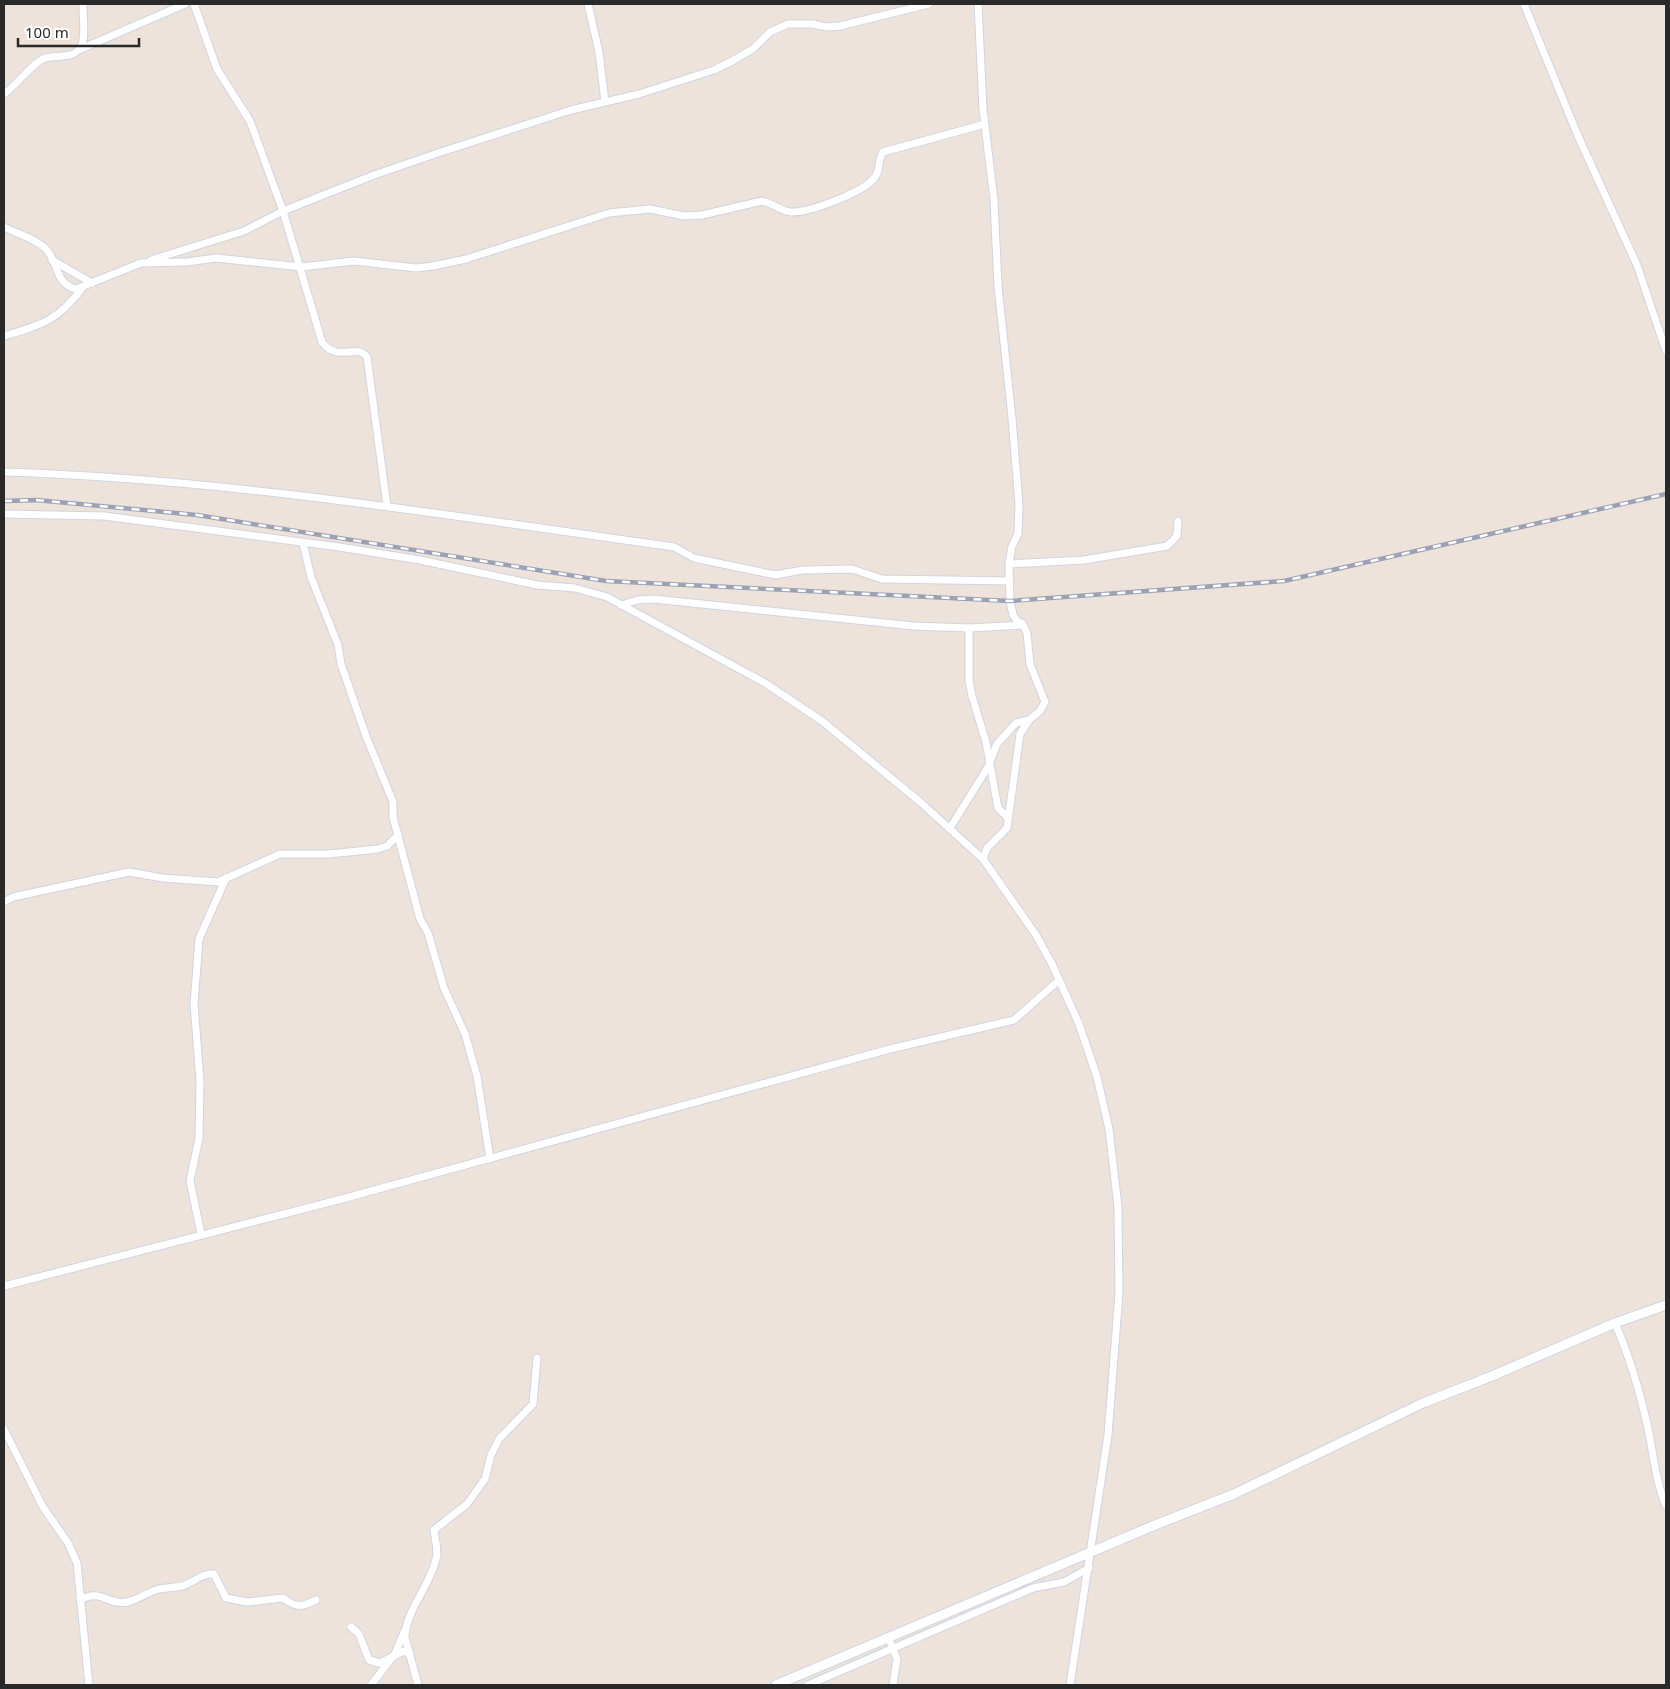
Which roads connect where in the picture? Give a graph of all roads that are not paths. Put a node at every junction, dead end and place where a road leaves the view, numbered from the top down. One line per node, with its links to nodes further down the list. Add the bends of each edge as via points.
1 (83, 4): 8 (street)
2 (185, 4): 8 (street)
3 (194, 4): 12 (street, via 217,69 250,121)
4 (588, 4): 10 (street, via 599,52)
5 (929, 4): 10 (street, via 826,28 813,24 788,24 770,32 754,48 714,70)
6 (978, 4): 11 (street)
7 (1524, 4): 20 (street, via 1578,136 1637,265)
8 (81, 49): 9 (street, via 76,54 41,60)
9 (4, 94)
10 (604, 102): 12 (street, via 432,155)
11 (986, 124): 16 (street, via 883,152 872,181 855,191 803,210 784,211 762,202 702,215 632,210 609,213 448,264 416,268 354,261); 26 (street, via 1019,505 1018,534)
12 (283, 211): 15 (street, via 244,231); 16 (street)
13 (4, 227): 14 (street, via 42,246)
14 (52, 260): 17 (street); 18 (street, via 65,285 76,289)
15 (141, 262): 16 (street, via 216,258); 17 (street)
16 (301, 267): 22 (street, via 320,337 326,347 339,354 362,352 368,362)
17 (92, 283): 18 (street)
18 (83, 287): 19 (street, via 68,307 52,319 37,327)
19 (4, 336)
20 (1666, 351)
21 (4, 472): 22 (street, via 117,476)
22 (387, 506): 27 (street, via 674,547 694,558 775,575 803,570 852,569 882,579)
23 (4, 514): 25 (street, via 104,516)
24 (1178, 521): 26 (street, via 1177,536 1167,546 1084,560)
25 (303, 543): 28 (street, via 420,560 537,585 575,588 607,597); 35 (street, via 311,577 338,645 341,664 393,802)
26 (1009, 564): 27 (street)
27 (1010, 582): 29 (street, via 1013,615)
28 (621, 605): 30 (street, via 654,599 905,625); 34 (street, via 764,683 822,721)
29 (1021, 624): 30 (street); 31 (street, via 1027,633 1030,664 1045,702 1040,711)
30 (969, 628): 32 (street, via 969,681)
31 (1029, 719): 32 (street, via 1016,723 1007,731); 33 (street, via 1018,742)
32 (989, 759): 33 (street, via 998,808); 34 (street, via 988,767)
33 (1008, 818): 36 (street, via 1007,828 987,848)
34 (950, 828): 36 (street)
35 (398, 834): 37 (street, via 387,846 378,849 321,854 285,853); 40 (street, via 420,919 428,933 444,988 465,1034 477,1076)
36 (983, 859): 39 (street, via 1036,935)
37 (226, 878): 38 (street, via 218,882 129,872 13,897); 41 (street, via 199,939 194,1004 200,1081 199,1138 190,1181)
38 (4, 902)
39 (1058, 982): 40 (street, via 1014,1020 890,1049); 48 (street, via 1079,1024 1097,1077 1109,1129 1118,1207 1117,1327 1108,1435)
40 (490, 1159): 41 (street)
41 (201, 1234): 42 (street)
42 (4, 1286)
43 (1666, 1305): 44 (street)
44 (1615, 1323): 47 (street, via 1635,1379 1656,1476); 48 (street, via 1423,1403 1234,1494)
45 (537, 1358): 53 (street, via 533,1404 500,1438 485,1478 467,1504 434,1530 437,1554)
46 (4, 1429): 50 (street, via 43,1507 68,1543 77,1563)
47 (1666, 1506)
48 (1092, 1552): 49 (street); 54 (street)
49 (1089, 1568): 55 (street, via 1064,1582 1033,1588); 64 (street)
50 (80, 1600): 51 (street, via 89,1594 117,1603 129,1602 155,1590 183,1586 205,1574 214,1574 226,1598 247,1602 283,1598 292,1606 303,1607); 58 (street)
51 (316, 1600)
52 (351, 1627): 56 (street, via 359,1634 369,1660 380,1663)
53 (405, 1630): 56 (street); 57 (street)
54 (889, 1638): 55 (street); 61 (street)
55 (894, 1649): 62 (street); 63 (street, via 898,1659)
56 (395, 1654): 57 (street, via 404,1651); 59 (street)
57 (410, 1654): 60 (street)
58 (89, 1685)
59 (371, 1685)
60 (418, 1685)
61 (776, 1685)
62 (808, 1685)
63 (893, 1685)
64 (1070, 1685)

